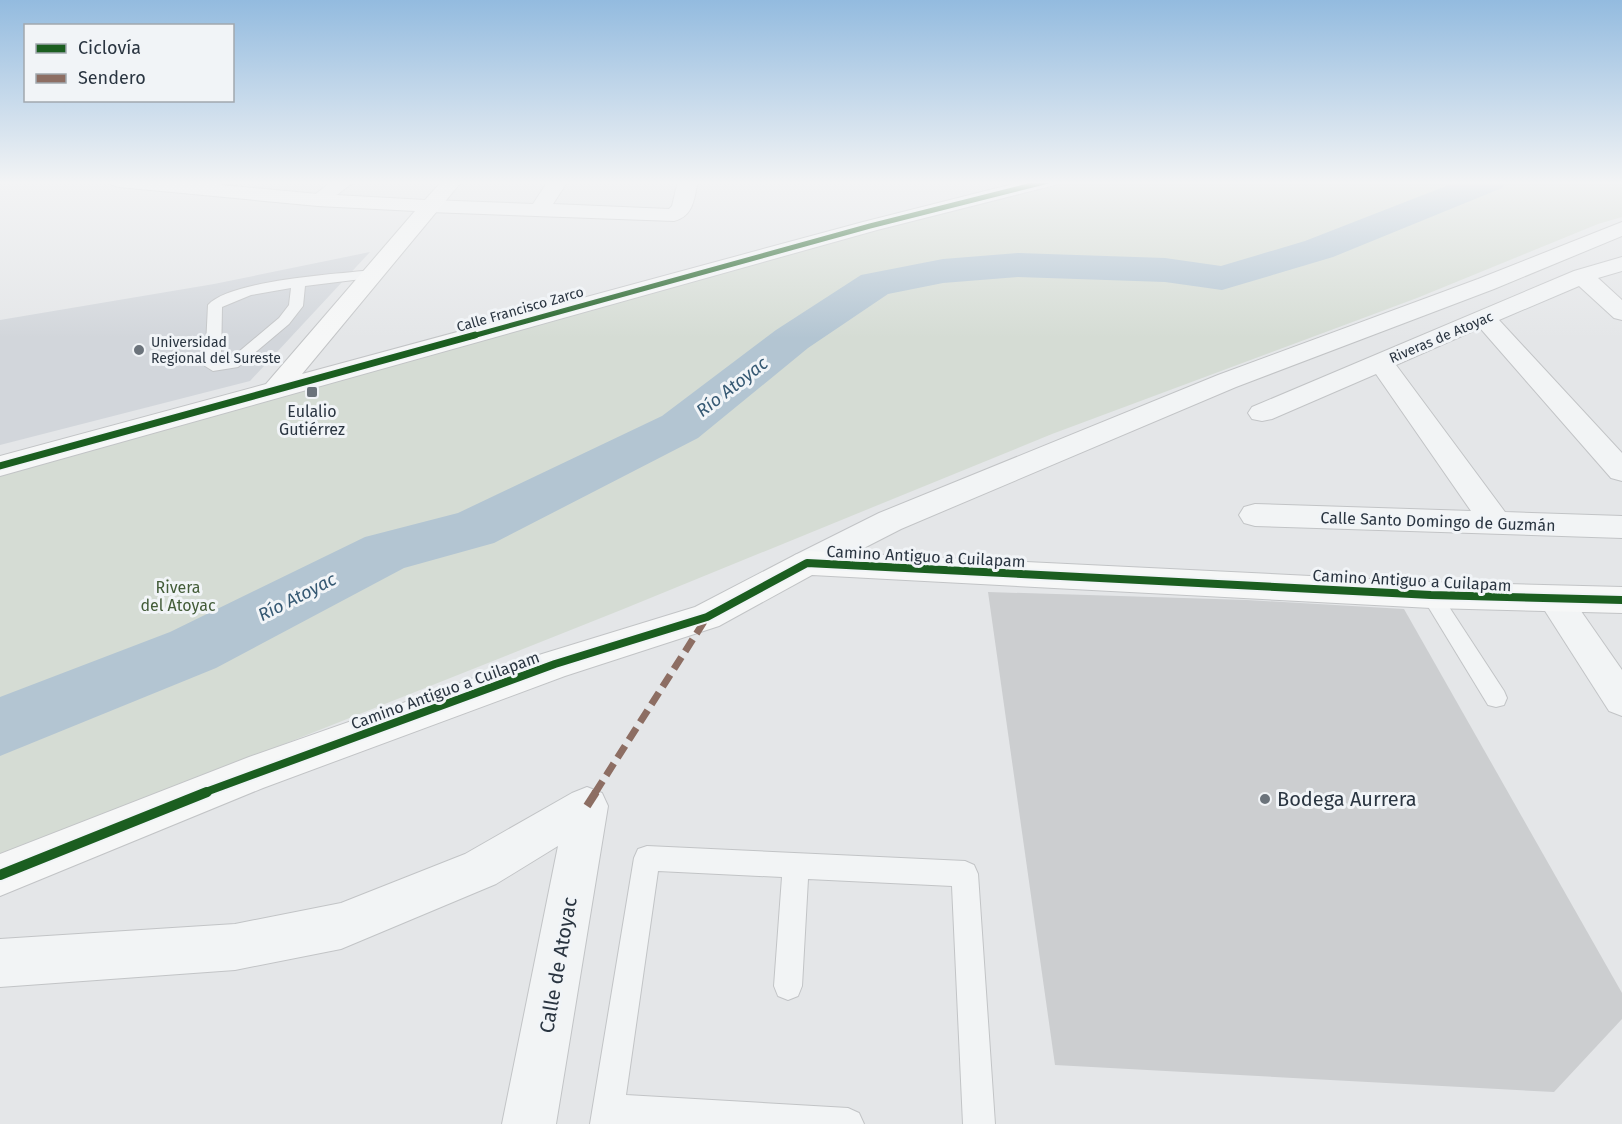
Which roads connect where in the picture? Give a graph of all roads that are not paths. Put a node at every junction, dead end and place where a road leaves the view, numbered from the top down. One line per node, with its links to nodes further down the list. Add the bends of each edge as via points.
1 (406, 233): 5 (street)
2 (843, 233): 11 (street, Calle Francisco Zarco)
3 (1608, 233): 18 (street, via 1370,329 1227,381 890,521)
4 (1622, 264): 6 (street, Riveras de Atoyac)
5 (373, 274): 7 (lane); 11 (street)
6 (1582, 276): 8 (street); 9 (street, Riveras de Atoyac)
7 (298, 283): 7 (lane, via 228,297 215,305 213,366 233,364 284,321 296,306)
8 (1622, 313)
9 (1484, 318): 10 (street, Riveras de Atoyac); 14 (street)
10 (1381, 363): 12 (street, Riveras de Atoyac); 16 (street)
11 (274, 391): 13 (street, Calle Francisco Zarco)
12 (1262, 413)
13 (0, 466)
14 (1622, 471)
15 (1255, 514): 16 (street, Calle Santo Domingo de Guzmán)
16 (1496, 523): 17 (street, Calle Santo Domingo de Guzmán)
17 (1622, 527)
18 (807, 563): 19 (street, Camino Antiguo a Cuilapam); 25 (street, Camino Antiguo a Cuilapam, via 707,617 555,664 260,771)
19 (1431, 596): 20 (street, Camino Antiguo a Cuilapam); 22 (lane)
20 (1555, 600): 21 (street, Camino Antiguo a Cuilapam); 23 (street)
21 (1621, 600)
22 (1496, 698)
23 (1622, 700)
24 (796, 866): 27 (lane); 28 (lane, via 647,858); 32 (lane, via 965,873)
25 (0, 874)
26 (0, 963): 30 (street, Calle de Atoyac, via 235,947 342,926 480,869 587,806)
27 (788, 986)
28 (607, 1117): 29 (lane)
29 (794, 1122): 31 (lane)
30 (529, 1124)
31 (848, 1124)
32 (979, 1124)

